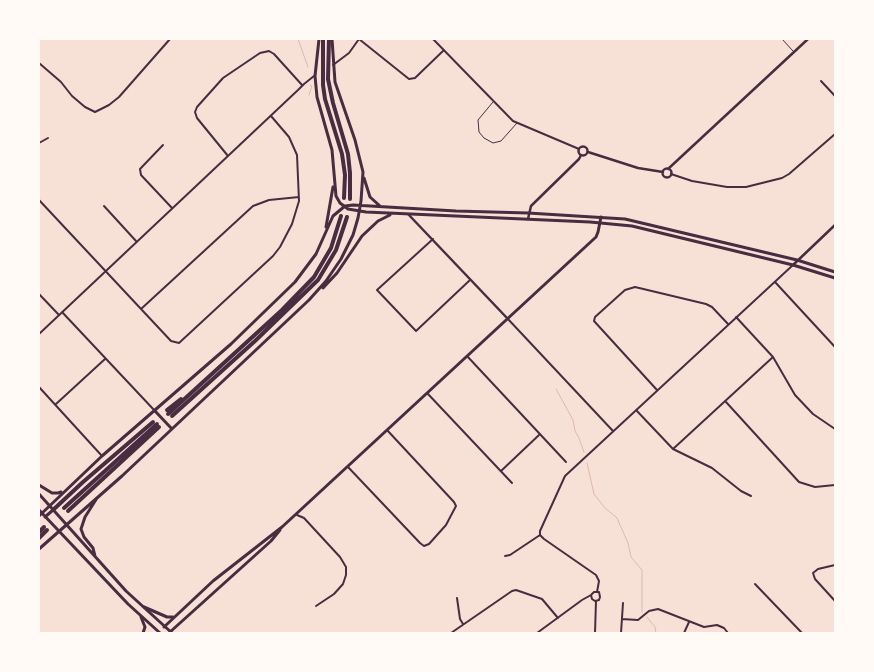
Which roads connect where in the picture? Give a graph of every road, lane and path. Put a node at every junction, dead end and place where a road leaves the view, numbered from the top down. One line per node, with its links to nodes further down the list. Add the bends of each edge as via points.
1 (170, 39): 10 (street, via 109,106 95,112 72,96)
2 (321, 39): 12 (main road); 33 (highway, via 323,85 342,154)
3 (330, 39): 11 (main road); 34 (highway, via 328,79 348,154)
4 (359, 39): 8 (street, via 409,79); 11 (street, via 349,54)
5 (433, 39): 8 (street)
6 (782, 39): 9 (lane)
7 (808, 39): 9 (street)
8 (444, 50): 16 (street)
9 (794, 52): 27 (street)
10 (39, 64)
11 (333, 65): 28 (main road, via 339,96)
12 (315, 76): 14 (street); 31 (main road)
13 (821, 81): 15 (street)
14 (303, 84): 17 (street); 26 (street, via 269,50 224,78 195,112)
15 (835, 96)
16 (493, 102): 18 (street); 18 (lane, via 478,120 479,132 484,138 493,143 501,141)
17 (271, 116): 26 (street); 32 (street, via 289,136 296,152)
18 (517, 123): 23 (street)
19 (835, 134): 30 (street, via 789,174 755,185 727,186)
20 (48, 138): 21 (street)
21 (39, 143)
22 (163, 145): 40 (street, via 140,170)
23 (579, 149): 24 (street, via 586,147); 25 (street)
24 (588, 152): 25 (street); 29 (street, via 638,168)
25 (582, 155): 43 (street, via 531,206)
26 (228, 156): 40 (street)
27 (668, 169): 29 (street); 30 (street)
28 (363, 172): 37 (main road); 39 (main road, via 370,197)
29 (663, 172): 30 (street, via 667,177)
30 (671, 174)
31 (335, 178): 38 (main road, via 335,191); 51 (main road)
32 (299, 197): 63 (street, via 269,200 253,206); 63 (street, via 292,224 276,252 181,342 173,342)
33 (344, 198)
34 (350, 199)
35 (39, 200): 56 (street)
36 (104, 206): 53 (street)
37 (360, 206): 38 (main road); 39 (main road); 41 (main road)
38 (344, 207): 41 (main road); 51 (main road, via 332,218)
39 (381, 207): 43 (main road)
40 (172, 209): 53 (street)
41 (360, 212): 42 (main road); 62 (main road, via 341,259)
42 (393, 213): 44 (main road); 62 (main road, via 380,219 365,233 333,278)
43 (528, 213): 47 (main road); 48 (street)
44 (407, 214): 48 (main road); 52 (street)
45 (341, 216): 46 (highway, via 331,248 314,277 169,413 285,313 318,280 336,250)
46 (346, 217)
47 (601, 217): 49 (main road); 54 (main road, via 640,222)
48 (528, 220): 49 (main road)
49 (600, 223): 55 (main road, via 643,228); 67 (main road, via 596,237)
50 (835, 225): 54 (street)
51 (325, 235): 80 (main road, via 311,262 295,282)
52 (433, 239): 59 (street); 59 (street, via 377,290 416,330)
53 (137, 242): 56 (street)
54 (797, 260): 55 (street); 57 (main road)
55 (793, 265): 58 (main road); 60 (street)
56 (106, 272): 63 (street); 64 (street)
57 (835, 272)
58 (835, 278)
59 (470, 280): 67 (street)
60 (775, 282): 66 (street); 70 (street)
61 (39, 294): 65 (street)
62 (309, 300): 81 (main road)
63 (141, 309)
64 (62, 312): 65 (street); 73 (street)
65 (59, 315): 69 (street)
66 (736, 317): 68 (street); 72 (street)
67 (507, 318): 71 (main road); 84 (street)
68 (728, 324): 75 (street); 75 (street, via 706,304 635,287 625,290 595,317 594,321)
69 (39, 334)
70 (835, 347)
71 (466, 356): 76 (main road); 85 (street)
72 (773, 358): 77 (street); 82 (street, via 794,395)
73 (105, 359): 78 (street); 80 (street)
74 (39, 387): 78 (street)
75 (657, 390): 79 (street)
76 (427, 393): 83 (main road); 90 (street)
77 (726, 402): 86 (street); 93 (street, via 799,482 815,487)
78 (55, 405): 87 (street)
79 (636, 410): 84 (street); 86 (street)
80 (155, 411): 81 (main road); 87 (main road)
81 (172, 429): 97 (main road)
82 (835, 429)
83 (388, 430): 89 (main road); 89 (street, via 456,506 430,544 420,544)
84 (613, 431): 108 (street, via 565,476)
85 (539, 435): 88 (street); 90 (street)
86 (673, 449): 96 (street, via 707,465)
87 (102, 456): 94 (main road)
88 (566, 462)
89 (347, 466): 102 (main road)
90 (500, 471): 91 (street)
91 (512, 483)
92 (39, 485): 94 (main road, via 56,493)
93 (835, 485)
94 (67, 487): 98 (main road)
95 (39, 494): 98 (main road)
96 (751, 496)
97 (98, 497): 104 (main road); 111 (main road, via 81,529)
98 (50, 505): 100 (main road); 101 (main road)
99 (66, 510): 100 (highway, via 156,424 88,477)
100 (54, 511): 103 (main road); 104 (main road)
101 (40, 513): 103 (main road)
102 (295, 514): 105 (main road); 122 (street, via 310,525 346,567 342,584)
103 (46, 518): 107 (main road)
104 (66, 524): 107 (main road); 111 (main road)
105 (282, 528): 123 (main road, via 219,576); 132 (main road, via 271,542)
106 (39, 532): 109 (highway, via 46,528)
107 (58, 532): 110 (main road); 124 (main road)
108 (540, 535): 112 (street); 115 (street, via 596,575 599,582)
109 (39, 538)
110 (39, 549)
111 (95, 556): 121 (main road)
112 (504, 556)
113 (835, 565): 119 (street, via 813,572 815,579)
114 (755, 584): 139 (street)
115 (597, 592): 116 (street); 118 (street, via 600,597)
116 (591, 596): 118 (street); 125 (street)
117 (457, 598): 128 (street)
118 (596, 601): 135 (street)
119 (835, 601)
120 (623, 603): 126 (street)
121 (139, 604): 123 (main road, via 167,618); 129 (main road)
122 (316, 606)
123 (178, 614): 129 (main road)
124 (141, 617): 130 (main road, via 145,627); 131 (main road)
125 (558, 618): 128 (street, via 542,599 516,590); 134 (street)
126 (622, 619): 127 (street, via 638,620 649,611 658,609); 136 (street)
127 (689, 622): 137 (street); 138 (street, via 704,627 717,625)
128 (463, 624): 133 (street)
129 (164, 627): 131 (main road); 132 (main road)
130 (143, 633)
131 (159, 633)
132 (170, 633)
133 (451, 633)
134 (537, 633)
135 (595, 633)
136 (621, 633)
137 (684, 633)
138 (728, 633)
139 (802, 633)

